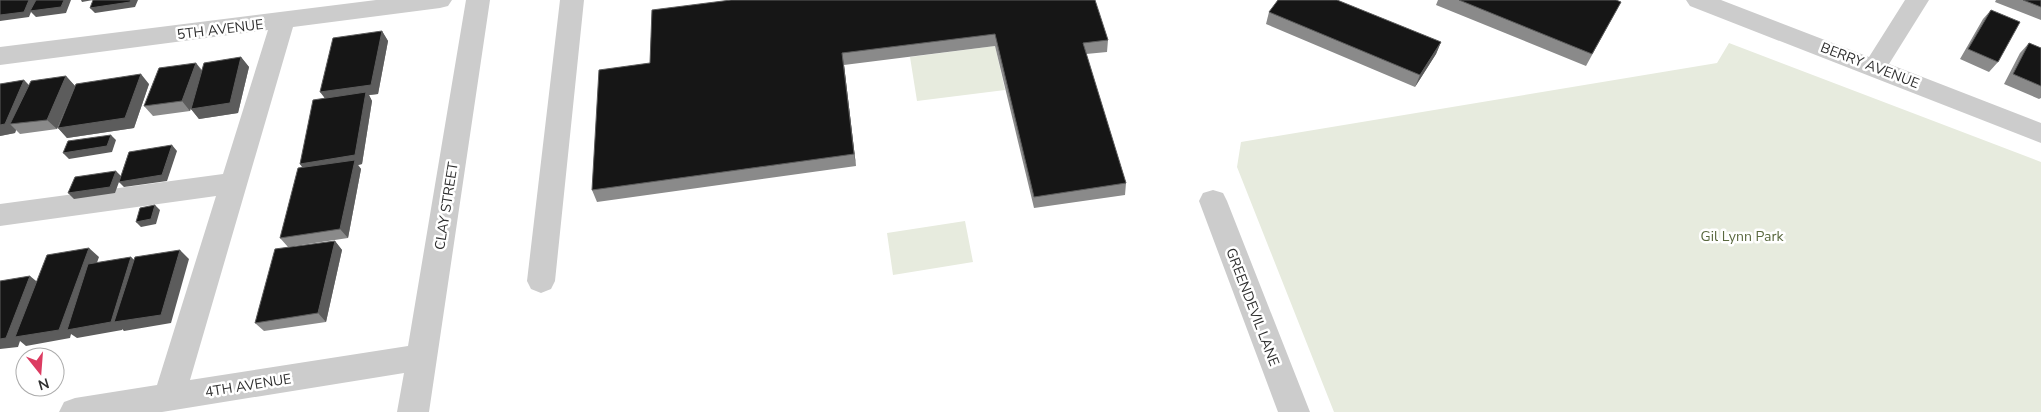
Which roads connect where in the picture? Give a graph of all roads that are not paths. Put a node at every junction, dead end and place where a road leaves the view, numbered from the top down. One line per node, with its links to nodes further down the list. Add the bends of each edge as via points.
1 (440, 0): 6 (street, 5TH AVENUE)
2 (478, 0): 14 (street, CLAY STREET)
3 (572, 0): 13 (street)
4 (1698, 0): 8 (street, BERRY AVENUE)
5 (1916, 0): 8 (street)
6 (283, 21): 7 (street, 5TH AVENUE); 10 (street)
7 (0, 56)
8 (1875, 67): 9 (street, BERRY AVENUE)
9 (2041, 133)
10 (234, 183): 12 (street); 15 (street)
11 (1213, 201): 18 (street, GREENDEVIL LANE)
12 (0, 215)
13 (541, 281)
14 (421, 357): 15 (street, 4TH AVENUE); 17 (street, CLAY STREET)
15 (170, 397): 16 (street, 4TH AVENUE)
16 (75, 412)
17 (413, 412)
18 (1294, 412)

